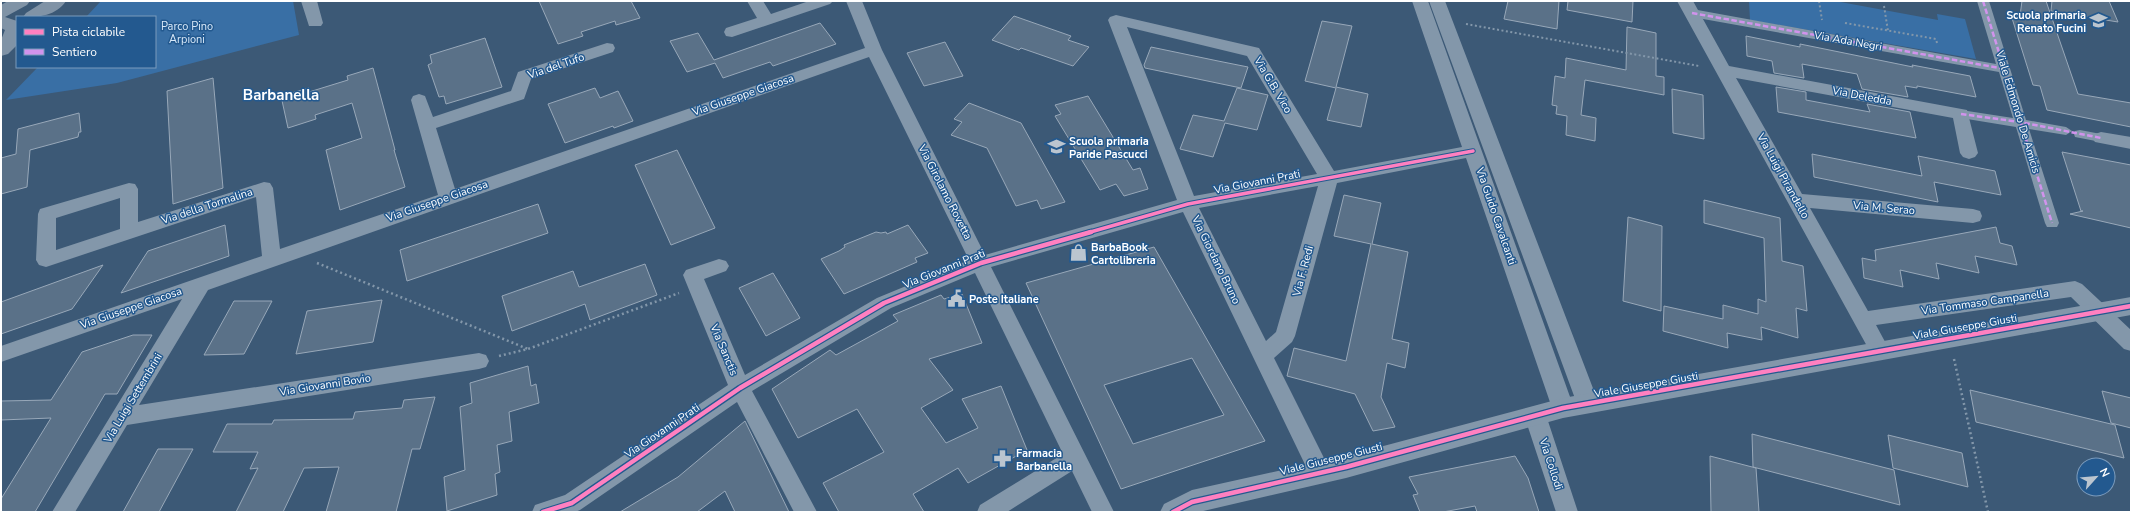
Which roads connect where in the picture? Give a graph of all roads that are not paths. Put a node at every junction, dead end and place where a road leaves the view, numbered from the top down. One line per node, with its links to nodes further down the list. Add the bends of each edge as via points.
1 (21, 1): 11 (main road)
2 (57, 1): 12 (main road)
3 (309, 1): 15 (street)
4 (755, 1): 14 (street)
5 (825, 1): 14 (street)
6 (854, 1): 20 (street, Via Girolamo Rovetta)
7 (1420, 1): 31 (street, Via Guido Cavalcanti)
8 (1437, 1): 53 (street, Via Guido Cavalcanti)
9 (1983, 1): 21 (street, Viale Edmondo De Amicis)
10 (1689, 7): 21 (street, Via Ada Negri); 22 (street, Via Luigi Pirandello)
11 (1, 13)
12 (34, 16)
13 (1116, 20): 33 (street, Via G.B. Vico, via 1253,52); 36 (street, Via Giordano Bruno)
14 (767, 21): 17 (street)
15 (314, 23)
16 (11, 26): 19 (main road, via 14,35)
17 (732, 32)
18 (607, 48): 26 (street, Via del Tufo, via 524,76 518,96)
19 (1, 50)
20 (874, 50): 34 (street, Via Giuseppe Giacosa); 41 (street, Via Girolamo Rovetta)
21 (2005, 69): 25 (street, Viale Edmondo De Amicis)
22 (1724, 70): 24 (street, Via Deledda); 35 (street, Via Luigi Pirandello)
23 (419, 100): 26 (street)
24 (1961, 114): 25 (street); 32 (street)
25 (2020, 122): 27 (street); 38 (street, Viale Edmondo De Amicis)
26 (427, 125): 34 (street)
27 (2066, 131)
28 (2080, 134): 29 (street)
29 (2101, 138): 30 (street)
30 (2131, 143)
31 (1473, 151): 33 (street, Via Giovanni Prati); 54 (street, Via Guido Cavalcanti)
32 (1969, 153)
33 (1329, 178): 36 (street, Via Giovanni Prati); 50 (street, Via F. Redi, via 1285,336)
34 (448, 197): 40 (street, Via Giuseppe Giacosa)
35 (1796, 200): 37 (street, Via M. Serao); 46 (street, Via Luigi Pirandello)
36 (1188, 204): 41 (street, Via Giovanni Prati); 50 (street, Via Giordano Bruno)
37 (1973, 216)
38 (2052, 223)
39 (129, 232): 39 (street, Via della Tormalina, via 99,242 46,260 47,214 129,189); 40 (street, Via della Tormalina, via 264,188)
40 (272, 258): 43 (street, Via Giuseppe Giacosa)
41 (980, 263): 52 (street, Via Giovanni Prati, via 884,303); 57 (street, Via Girolamo Rovetta)
42 (719, 266): 52 (street, Via Sanctis, via 693,275)
43 (201, 284): 49 (street, Via Giuseppe Giacosa); 56 (street, Via Luigi Settembrini)
44 (2131, 306): 45 (street, Viale Giuseppe Giusti)
45 (2098, 312): 46 (street, Via Tommaso Campanella, via 2075,289); 47 (street); 48 (street, Viale Giuseppe Giusti)
46 (1863, 319): 48 (street, Via Luigi Pirandello)
47 (2131, 344)
48 (1880, 351): 53 (street, Viale Giuseppe Giusti)
49 (1, 354)
50 (1262, 355): 58 (street, Via Giordano Bruno)
51 (479, 361): 56 (street, Via Giovanni Bovio)
52 (740, 388): 59 (street, Via Giovanni Prati); 62 (street, Via Sanctis)
53 (1588, 404): 54 (street, Viale Giuseppe Giusti)
54 (1563, 408): 55 (street, Viale Giuseppe Giusti)
55 (1535, 415): 58 (street, Viale Giuseppe Giusti); 66 (street, Via Collodi)
56 (122, 417): 60 (street, Via Luigi Settembrini)
57 (1076, 457): 63 (street); 64 (street, Via Girolamo Rovetta)
58 (1320, 472): 65 (street, Viale Giuseppe Giusti, via 1192,502)
59 (570, 507): 61 (street, Via Giovanni Prati)
60 (63, 512)
61 (543, 512)
62 (806, 512)
63 (988, 512)
64 (1103, 512)
65 (1173, 512)
66 (1567, 512)

